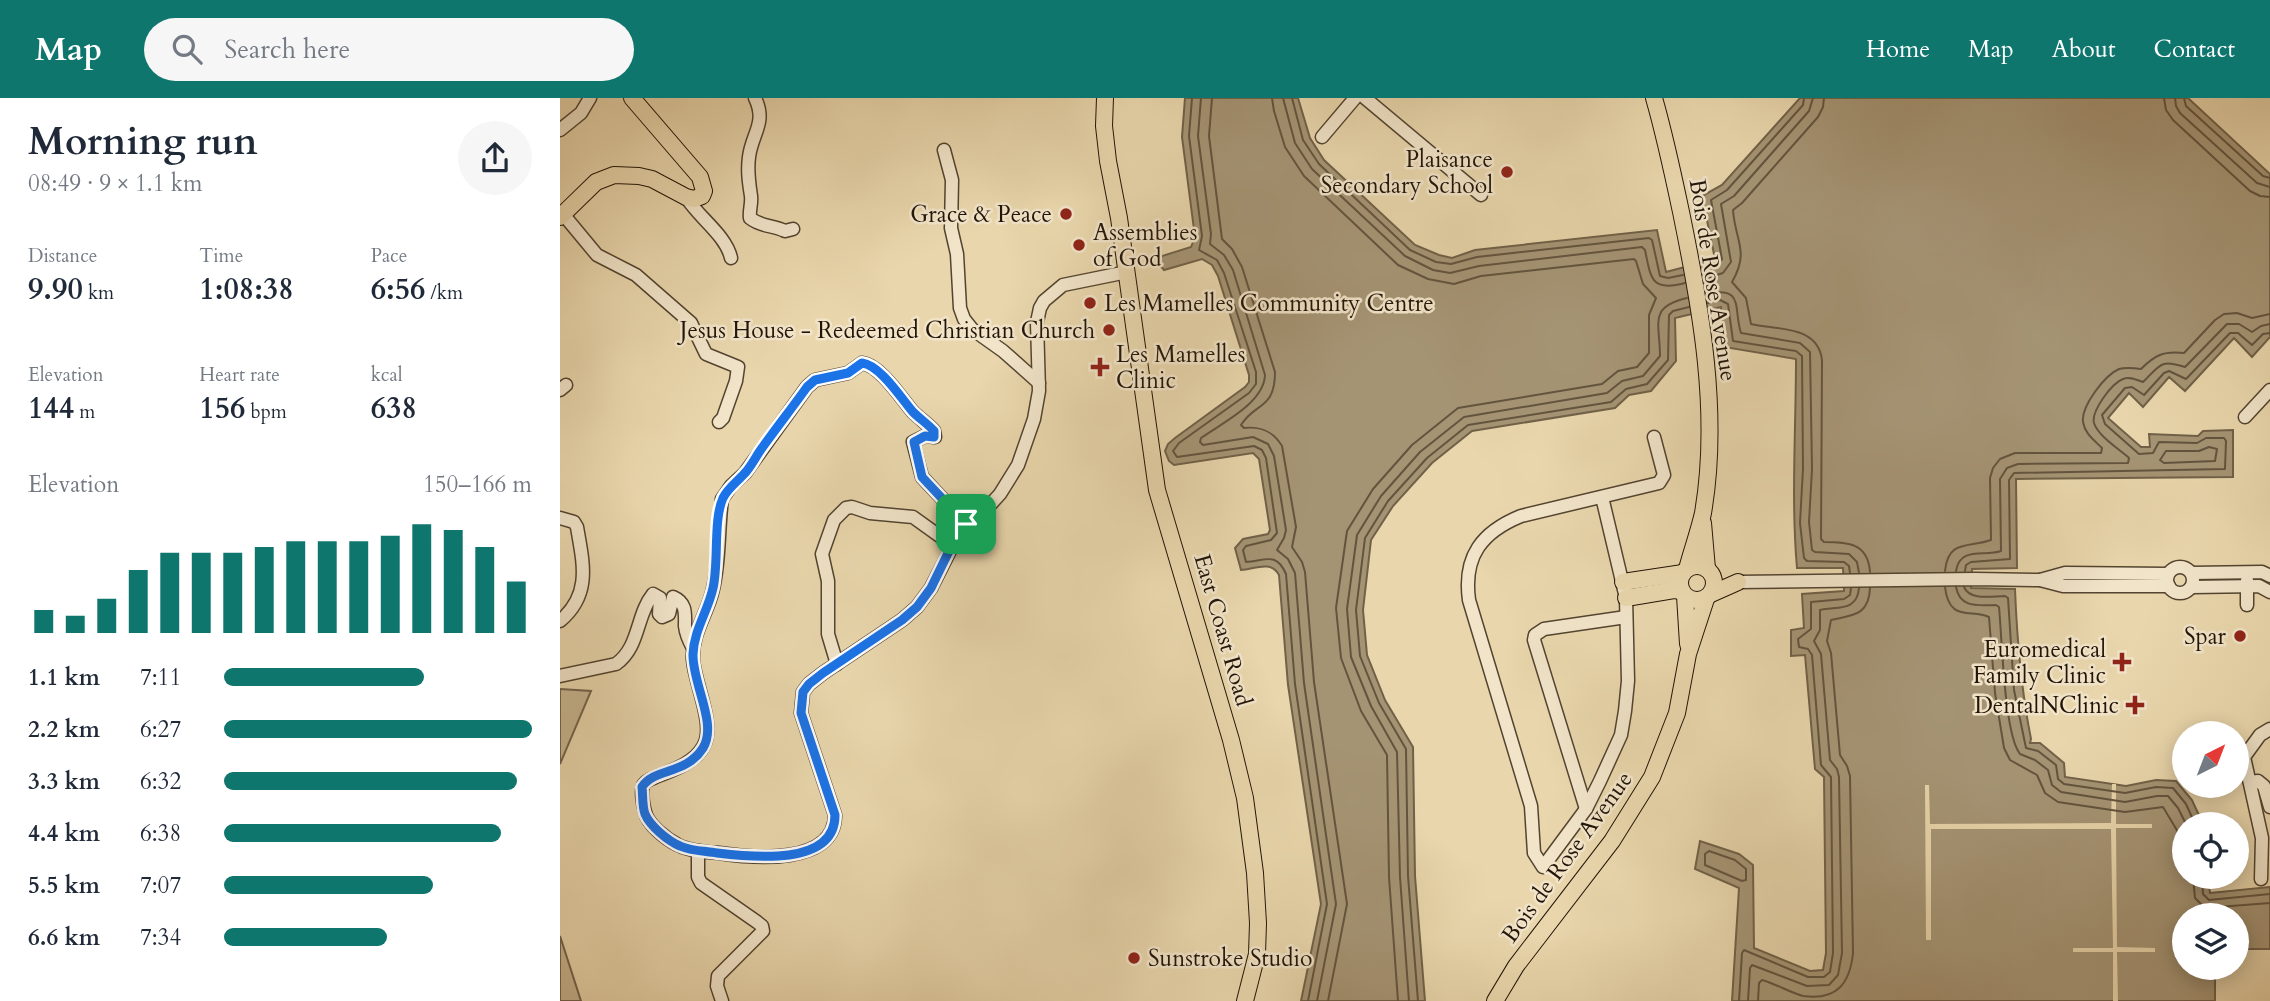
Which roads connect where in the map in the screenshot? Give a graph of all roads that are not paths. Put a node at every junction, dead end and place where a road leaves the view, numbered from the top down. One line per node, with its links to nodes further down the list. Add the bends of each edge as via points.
1 (590, 98): 8 (street, via 581,113)
2 (755, 98): 14 (street, via 760,123 747,173 750,218 760,225)
3 (1105, 98): 16 (main road, East Coast Road, via 1108,161)
4 (1355, 98): 9 (street)
5 (1365, 98): 11 (street)
6 (1654, 98): 23 (main road, Bois de Rose Avenue, via 1700,318 1708,407)
7 (639, 100): 12 (main road, via 700,177 702,196)
8 (560, 130)
9 (1322, 137)
10 (944, 150): 17 (street, via 952,180 951,228 964,319)
11 (1481, 195)
12 (686, 197): 13 (main road, via 652,179 614,175 596,182); 15 (street)
13 (561, 216): 20 (street, via 597,255 636,275 691,323 706,354 738,368)
14 (793, 229)
15 (731, 258)
16 (1127, 271): 17 (street, via 1063,285 1044,301 1037,322); 51 (main road, East Coast Road, via 1157,490 1245,798 1258,923 1257,954)
17 (1039, 383): 25 (street, via 1034,419 1018,465 1000,494)
18 (2270, 390): 19 (street)
19 (2245, 417)
20 (719, 422)
21 (1654, 437): 22 (street, via 1662,479)
22 (1602, 497): 34 (street); 47 (street, via 1501,524 1478,548 1469,566 1467,586 1531,806 1534,853 1544,867)
23 (1702, 514): 27 (main road, Bois de Rose Avenue); 28 (main road, Bois de Rose Avenue)
24 (560, 518): 39 (street, via 574,522 584,566 584,581 573,610)
25 (966, 524): 26 (street); 40 (street, via 922,477 914,442 934,437 934,431 877,370 862,363 840,376 815,380 722,499 713,591)
26 (952, 545): 42 (street, via 917,607); 42 (street, via 913,517 852,507 834,520 822,554 828,581 828,634)
27 (1685, 571): 28 (main road, via 1697,566); 34 (main road); 35 (main road, via 1679,582)
28 (1709, 571): 32 (main road); 36 (main road, via 1714,586)
29 (2192, 573): 30 (street); 31 (street, via 2175,567); 33 (street)
30 (2262, 579): 33 (street); 37 (street)
31 (2169, 580): 32 (street, via 2064,573 2040,580); 33 (street, via 2178,593)
32 (1738, 582): 36 (main road)
33 (2192, 587)
34 (1625, 590): 35 (main road); 38 (street)
35 (1683, 594): 36 (main road, via 1695,601); 41 (main road, Bois de Rose Avenue)
36 (1708, 596): 41 (main road, Bois de Rose Avenue)
37 (2247, 605)
38 (1626, 617): 47 (street, via 1628,681 1621,735); 47 (street, via 1544,628 1535,635)
39 (560, 621)
40 (694, 649): 43 (street, via 681,601 673,597 669,614 662,617 660,598 653,594 621,661); 48 (street, via 697,688 708,729 705,746 692,762 646,781 642,787 645,814 658,831 679,846)
41 (1688, 654): 52 (main road, Bois de Rose Avenue, via 1677,713 1652,777 1612,841 1516,966)
42 (838, 664): 48 (street, via 809,684 803,692 801,713 835,815 831,833 817,845 785,857)
43 (560, 676)
44 (2270, 729): 45 (street, via 2244,757)
45 (2250, 782): 46 (street, via 2264,786); 49 (street, via 2262,838)
46 (2270, 807)
47 (1586, 809)
48 (698, 850): 50 (street, via 701,883 757,922 762,931 718,976)
49 (2261, 879)
50 (722, 1001)
51 (1245, 1001)
52 (1495, 1001)

